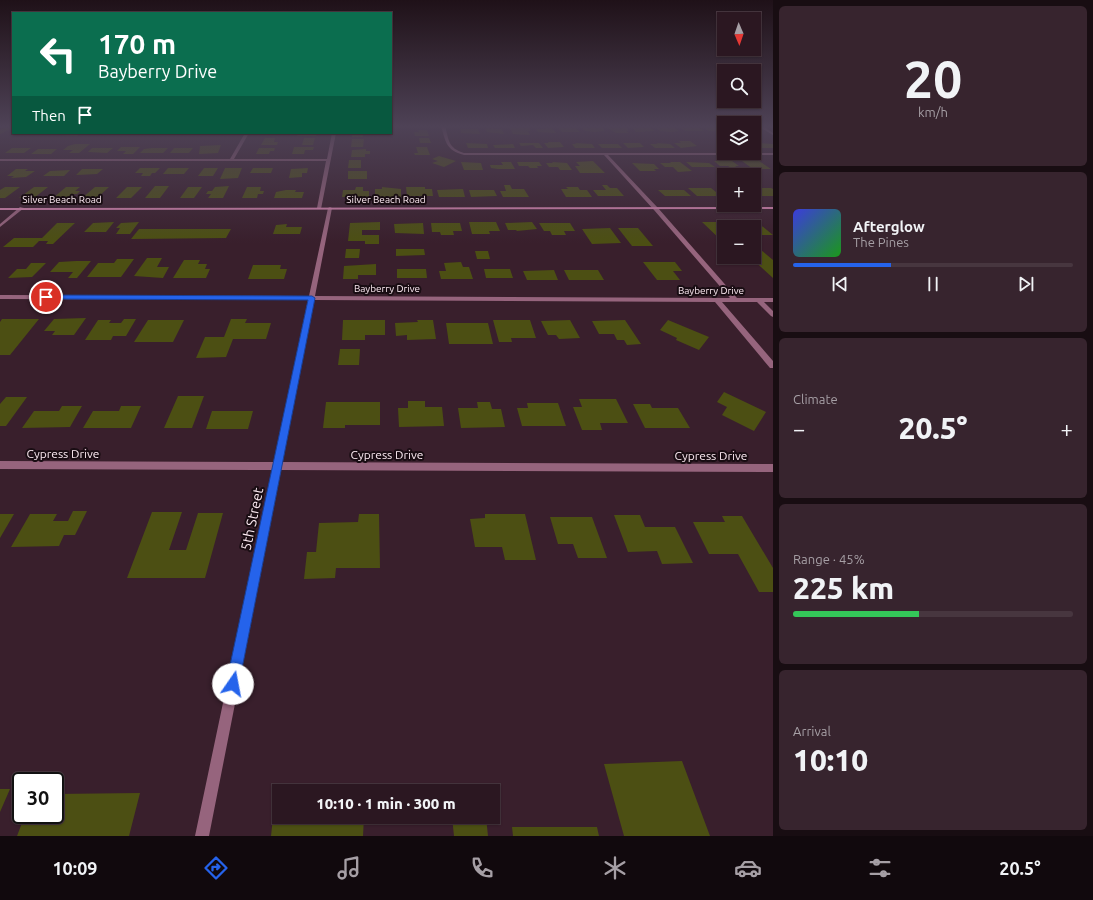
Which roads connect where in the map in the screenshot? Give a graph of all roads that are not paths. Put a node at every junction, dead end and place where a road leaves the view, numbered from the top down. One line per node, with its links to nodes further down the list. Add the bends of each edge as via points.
1 (327, 165): 4 (street)
2 (615, 165): 8 (street)
3 (22, 208): 4 (street, Silver Beach Road); 7 (street, Silver Beach Road); 9 (street)
4 (319, 208): 5 (street, Silver Beach Road)
5 (330, 208): 8 (street, Silver Beach Road); 11 (street, 5th Street)
6 (773, 208): 8 (street, Silver Beach Road)
7 (0, 209)
8 (656, 209): 13 (street)
9 (0, 226)
10 (0, 297): 11 (street, Bayberry Drive)
11 (312, 298): 12 (street, Bayberry Drive); 19 (street, 5th Street)
12 (716, 300): 13 (street, Bayberry Drive); 17 (street)
13 (736, 300): 14 (street, Bayberry Drive)
14 (759, 300): 15 (street, Bayberry Drive); 16 (street)
15 (773, 300)
16 (773, 315)
17 (773, 366)
18 (0, 465): 19 (street, Cypress Drive)
19 (277, 467): 20 (street, Cypress Drive); 21 (street, 5th Street)
20 (773, 468)
21 (202, 836)

